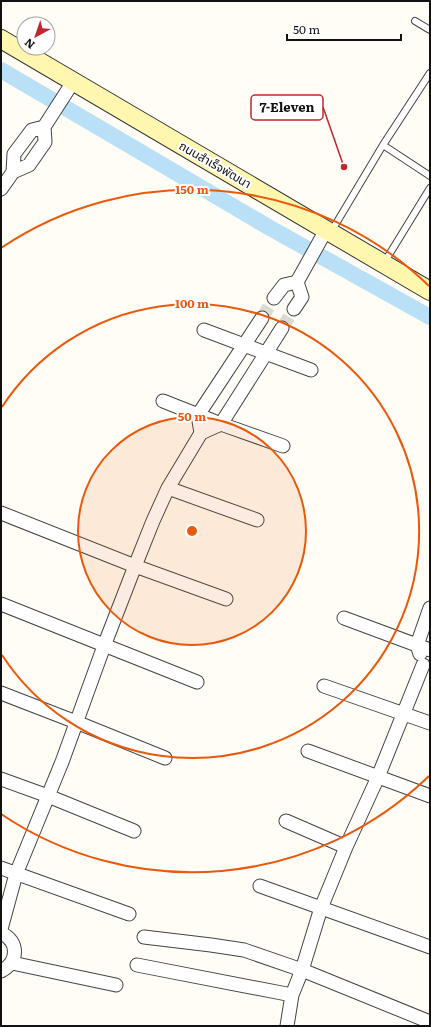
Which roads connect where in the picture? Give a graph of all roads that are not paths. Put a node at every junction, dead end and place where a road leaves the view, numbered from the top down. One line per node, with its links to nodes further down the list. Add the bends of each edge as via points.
1 (415, 22): 2 (lane)
2 (430, 30)
3 (1, 39): 5 (street, ถนนสำเร็จพัฒนา)
4 (430, 73): 7 (lane)
5 (73, 82): 6 (street); 12 (street, ถนนสำเร็จพัฒนา)
6 (47, 123): 8 (street, via 32,130 14,154); 8 (street, via 45,142 29,165)
7 (383, 145): 9 (lane); 12 (lane)
8 (13, 172): 11 (street)
9 (430, 176)
10 (430, 188): 13 (lane)
11 (1, 189)
12 (328, 231): 13 (street, ถนนสำเร็จพัฒนา); 14 (street)
13 (384, 264): 15 (street, ถนนสำเร็จพัฒนา)
14 (299, 279): 16 (street, via 284,285); 17 (street, via 302,297)
15 (430, 291)
16 (274, 298)
17 (294, 309)
18 (262, 318): 21 (street)
19 (282, 328): 22 (street)
20 (204, 330): 21 (street)
21 (243, 345): 22 (street); 25 (street)
22 (266, 353): 23 (street); 26 (street)
23 (311, 370)
24 (163, 401): 25 (street)
25 (198, 415): 26 (street); 27 (street)
26 (221, 424): 27 (street); 28 (street)
27 (201, 433): 29 (street)
28 (283, 446)
29 (168, 488): 31 (street); 32 (street)
30 (1, 513): 32 (street)
31 (257, 520)
32 (135, 566): 33 (street); 38 (street)
33 (226, 599)
34 (1, 604): 38 (street)
35 (430, 608): 37 (street)
36 (344, 618): 37 (street)
37 (417, 645): 39 (street); 40 (street)
38 (104, 646): 41 (street); 45 (street)
39 (430, 650)
40 (427, 662): 44 (street)
41 (197, 682)
42 (324, 686): 44 (street)
43 (1, 693): 45 (street)
44 (403, 713): 46 (street); 49 (street)
45 (76, 722): 48 (street); 51 (street)
46 (430, 723)
47 (308, 751): 49 (street)
48 (165, 758)
49 (378, 777): 52 (street); 55 (street)
50 (1, 779): 51 (street)
51 (48, 796): 54 (street); 57 (street)
52 (430, 796)
53 (286, 821): 55 (street)
54 (134, 831)
55 (346, 847): 59 (street)
56 (1, 868): 57 (street)
57 (16, 874): 60 (street); 61 (street)
58 (260, 886): 59 (street)
59 (321, 908): 64 (street); 67 (street)
60 (129, 914)
61 (1, 929)
62 (1, 932): 65 (street, via 13,944 15,950)
63 (144, 937): 67 (street, via 244,950)
64 (430, 947)
65 (12, 963): 68 (street); 69 (street)
66 (137, 965): 70 (street)
67 (302, 970): 70 (street); 71 (street)
68 (1, 971)
69 (116, 985)
70 (292, 995): 72 (street)
71 (430, 1022)
72 (287, 1026)

